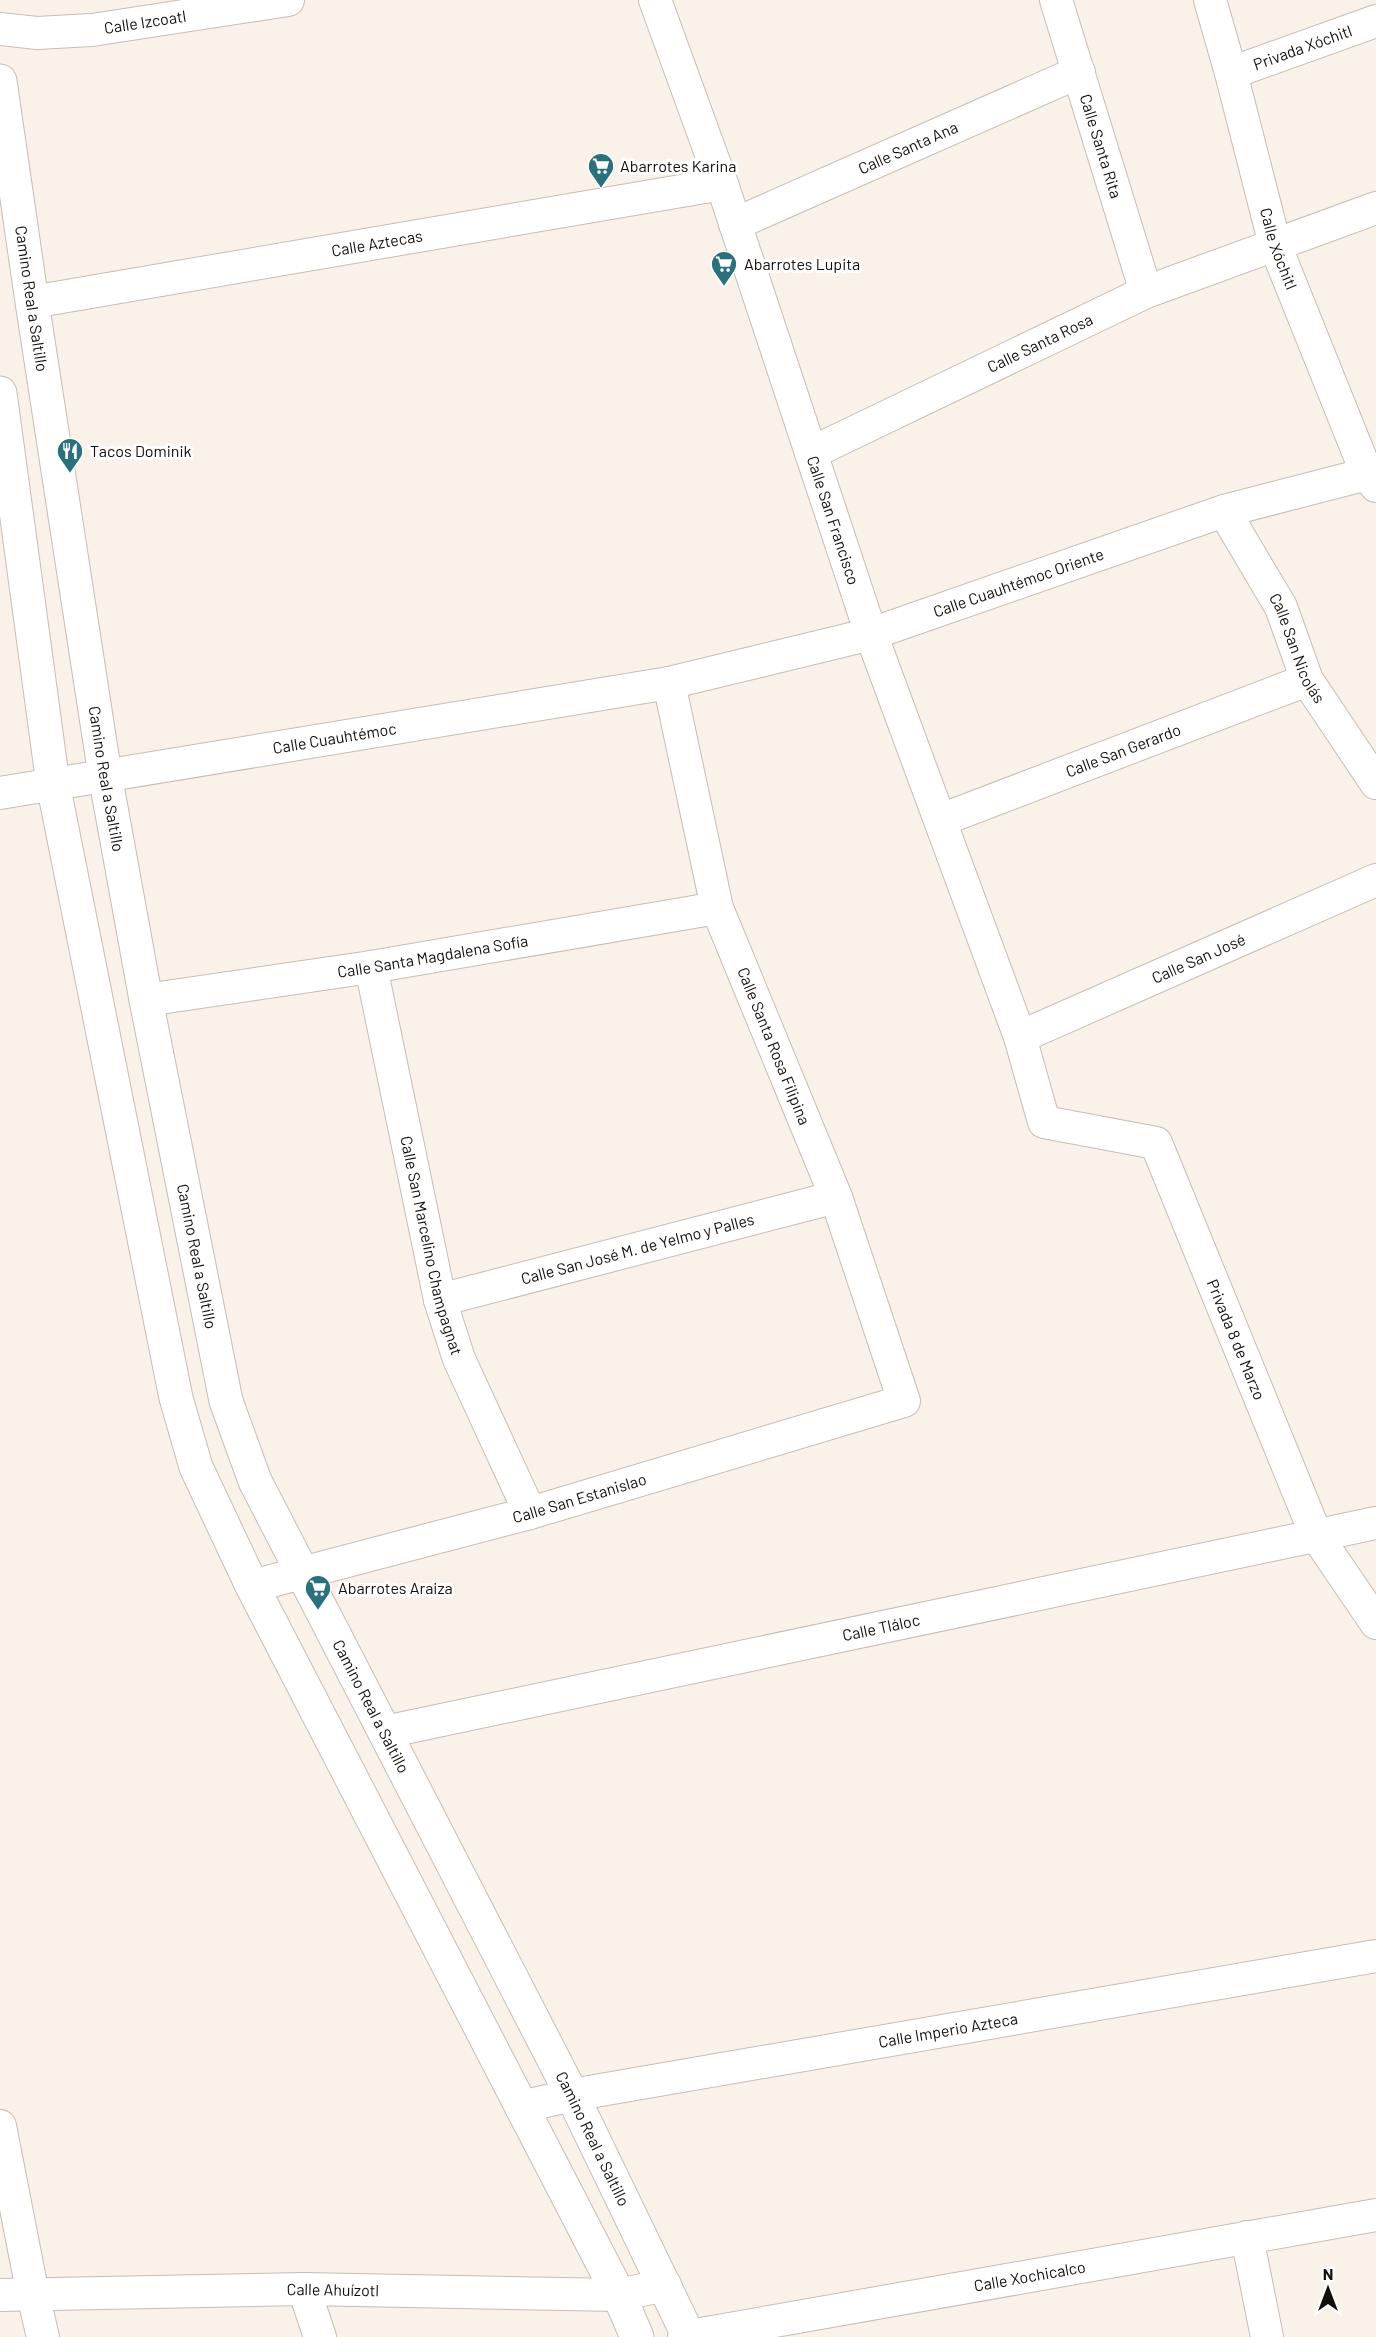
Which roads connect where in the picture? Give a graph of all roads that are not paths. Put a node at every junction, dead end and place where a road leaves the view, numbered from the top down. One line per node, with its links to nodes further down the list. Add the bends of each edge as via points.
1 (288, 0): 6 (street, Calle Izcoatl, via 92,30 38,33)
2 (1056, 0): 7 (street, Calle Santa Rita)
3 (1210, 0): 8 (street, Calle Xóchitl)
4 (658, 1): 10 (street, Calle San Francisco)
5 (1376, 21): 8 (street, Privada Xóchitl)
6 (0, 29)
7 (1079, 72): 12 (street, Calle Santa Ana); 14 (street, Calle Santa Rita)
8 (1231, 73): 13 (street, Calle Xóchitl)
9 (0, 81): 15 (street, Camino Real a Saltillo)
10 (722, 184): 12 (street, Calle San Francisco); 15 (street, Calle Aztecas)
11 (1376, 208): 13 (street, Calle Santa Rosa)
12 (735, 224): 17 (street, Calle San Francisco)
13 (1275, 245): 14 (street, Calle Santa Rosa); 18 (street, Calle Xóchitl)
14 (1146, 292): 17 (street, Calle Santa Rosa)
15 (32, 302): 24 (street, Camino Real a Saltillo)
16 (0, 393): 26 (street)
17 (811, 453): 20 (street, Calle San Francisco)
18 (1372, 480): 19 (street, Calle Cuauhtémoc Oriente)
19 (1224, 511): 20 (street, Calle Cuauhtémoc Oriente); 21 (street, Calle San Nicolás, via 1281,607)
20 (871, 634): 22 (street, Calle Cuauhtémoc Oriente); 28 (street, Calle San Francisco)
21 (1306, 680): 23 (street, Calle San Nicolás); 28 (street, Calle San Gerardo)
22 (669, 683): 24 (street, Calle Cuauhtémoc); 30 (street, Calle Santa Rosa Filipina)
23 (1365, 750): 25 (street, Calle San Nicolás)
24 (105, 775): 26 (street, Calle Cuauhtémoc); 32 (street, Camino Real a Saltillo)
25 (1376, 783)
26 (53, 784): 27 (street, Calle Cuauhtémoc); 42 (street, via 177,1398 196,1467)
27 (0, 793)
28 (941, 820): 33 (street, Calle San Francisco)
29 (1376, 880): 33 (street, Calle San José)
30 (717, 908): 31 (street, Calle Santa Magdalena Sofía); 35 (street, Calle Santa Rosa Filipina)
31 (370, 967): 32 (street, Calle Santa Magdalena Sofía); 36 (street, Calle San Marcelino Champagnat)
32 (146, 1000): 41 (street, Camino Real a Saltillo, via 226,1401 255,1481)
33 (1020, 1037): 34 (street, Calle San Francisco, via 1044,1122)
34 (1156, 1143): 40 (street, Privada 8 de Marzo)
35 (836, 1197): 36 (street, Calle San José M. de Yelmo y Palles); 37 (street, Calle Santa Rosa Filipina)
36 (440, 1300): 38 (street, Calle San Marcelino Champagnat, via 459,1359)
37 (904, 1401): 38 (street, Calle San Estanislao)
38 (530, 1513): 41 (street, Calle San Estanislao)
39 (1376, 1523): 40 (street, Calle Tláloc)
40 (1316, 1535): 43 (street, Privada 8 de Marzo); 44 (street, Calle Tláloc)
41 (302, 1572): 42 (street, Calle San Estanislao); 44 (street, Camino Real a Saltillo)
42 (252, 1586): 47 (street)
43 (1376, 1623)
44 (385, 1732): 46 (street, Camino Real a Saltillo)
45 (1376, 1956): 46 (street, Calle Imperio Azteca)
46 (572, 2095): 47 (street, Calle Imperio Azteca); 51 (street, Camino Real a Saltillo)
47 (521, 2107): 55 (street)
48 (0, 2126): 54 (street)
49 (1376, 2215): 50 (street, Calle Xochicalco)
50 (1247, 2237): 59 (street, Calle Xochicalco); 60 (street)
51 (665, 2285): 55 (street, Calle Ahuízotl); 59 (street, Camino Real a Saltillo)
52 (304, 2289): 54 (street, Calle Ahuízotl); 55 (street, Calle Ahuízotl); 57 (street)
53 (0, 2295): 54 (street, Calle Ahuízotl)
54 (33, 2295): 56 (street)
55 (619, 2295): 58 (street)
56 (43, 2337)
57 (320, 2337)
58 (637, 2337)
59 (687, 2337)
60 (1267, 2337)

